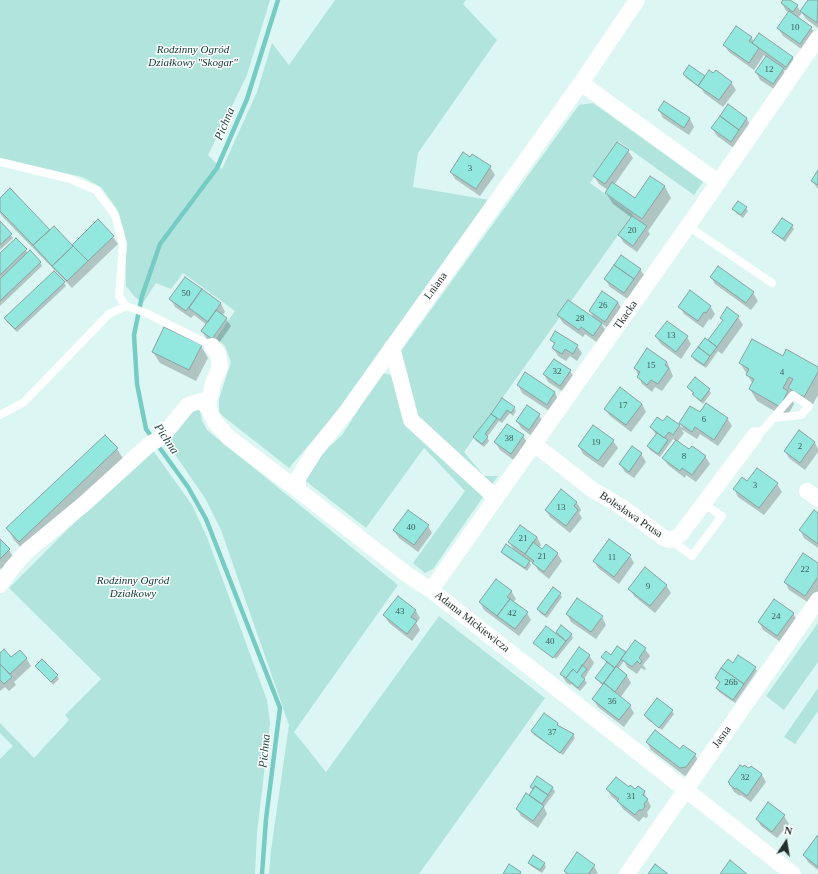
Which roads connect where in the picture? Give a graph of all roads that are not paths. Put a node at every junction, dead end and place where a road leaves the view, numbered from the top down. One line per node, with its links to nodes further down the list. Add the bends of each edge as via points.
1 (637, 0): 3 (street, Lniana)
2 (818, 38): 5 (street, Tkacka)
3 (582, 83): 5 (street); 10 (street, Lniana)
4 (0, 162): 8 (lane, via 70,179 96,190 115,215 123,244 119,296)
5 (718, 182): 6 (street, Tkacka)
6 (688, 226): 7 (lane); 14 (street, Tkacka)
7 (772, 283)
8 (126, 306): 9 (lane, via 146,313); 12 (lane, via 110,314 24,402)
9 (212, 346): 11 (street, via 218,354 220,367 213,383)
10 (392, 348): 16 (street, Lniana, via 305,464 298,478); 17 (street, via 410,420)
11 (208, 407): 16 (street, Adama Mickiewicza, via 214,422 228,437); 20 (street, via 200,401 188,404 156,441 27,551)
12 (1, 416)
13 (774, 418): 15 (lane)
14 (534, 444): 17 (street, Tkacka); 19 (street, Bolesława Prusa, via 593,490 622,507 664,538)
15 (752, 445): 18 (street, Bolesława Prusa)
16 (298, 490): 21 (street, Adama Mickiewicza, via 409,576)
17 (496, 498): 21 (street, Tkacka)
18 (704, 504): 19 (street, Bolesława Prusa, via 680,535); 19 (lane, via 722,516 692,556)
19 (671, 540)
20 (0, 586)
21 (431, 590): 23 (street, Adama Mickiewicza)
22 (818, 600): 23 (street, Jasna)
23 (686, 789): 24 (street, Jasna); 25 (street, Adama Mickiewicza)
24 (627, 874)
25 (793, 874)

